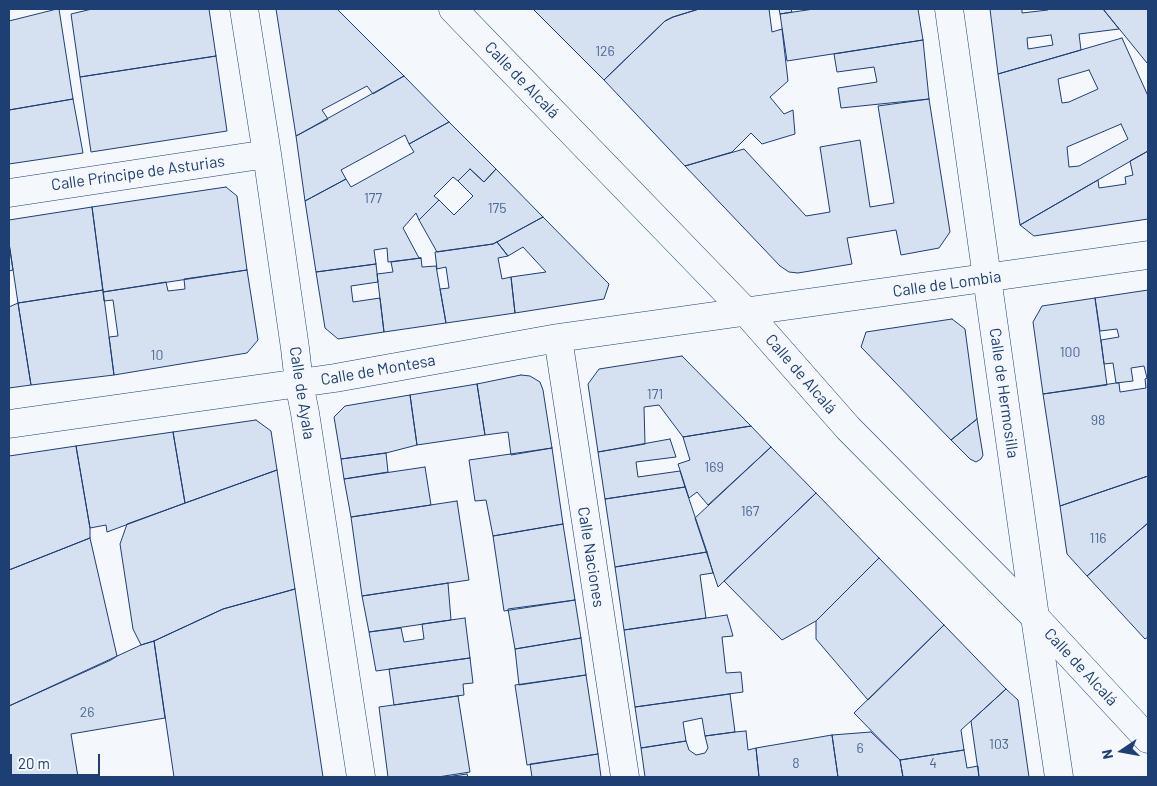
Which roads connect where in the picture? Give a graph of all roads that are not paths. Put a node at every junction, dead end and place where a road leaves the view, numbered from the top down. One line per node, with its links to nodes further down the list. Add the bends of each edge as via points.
1 (244, 9): 4 (street, Calle de Ayala)
2 (453, 9): 8 (street, Calle de Alcalá)
3 (950, 9): 7 (street, Calle de Hermosilla)
4 (267, 154): 5 (street, Calle Príncipe de Asturias); 10 (street, Calle de Ayala)
5 (9, 193)
6 (1148, 255): 7 (street, Calle de Lombia)
7 (987, 278): 8 (street, Calle de Lombia); 12 (street, Calle de Hermosilla)
8 (746, 312): 9 (street, Calle de Montesa); 12 (street, Calle de Alcalá, via 848,428)
9 (558, 338): 10 (street, Calle de Montesa); 15 (street, Calle Naciones)
10 (299, 383): 11 (street, Calle de Montesa); 14 (street, Calle de Ayala)
11 (9, 424)
12 (1035, 617): 13 (street, Calle de Alcalá); 16 (street, Calle de Hermosilla)
13 (1148, 739)
14 (361, 777)
15 (625, 777)
16 (1059, 777)

